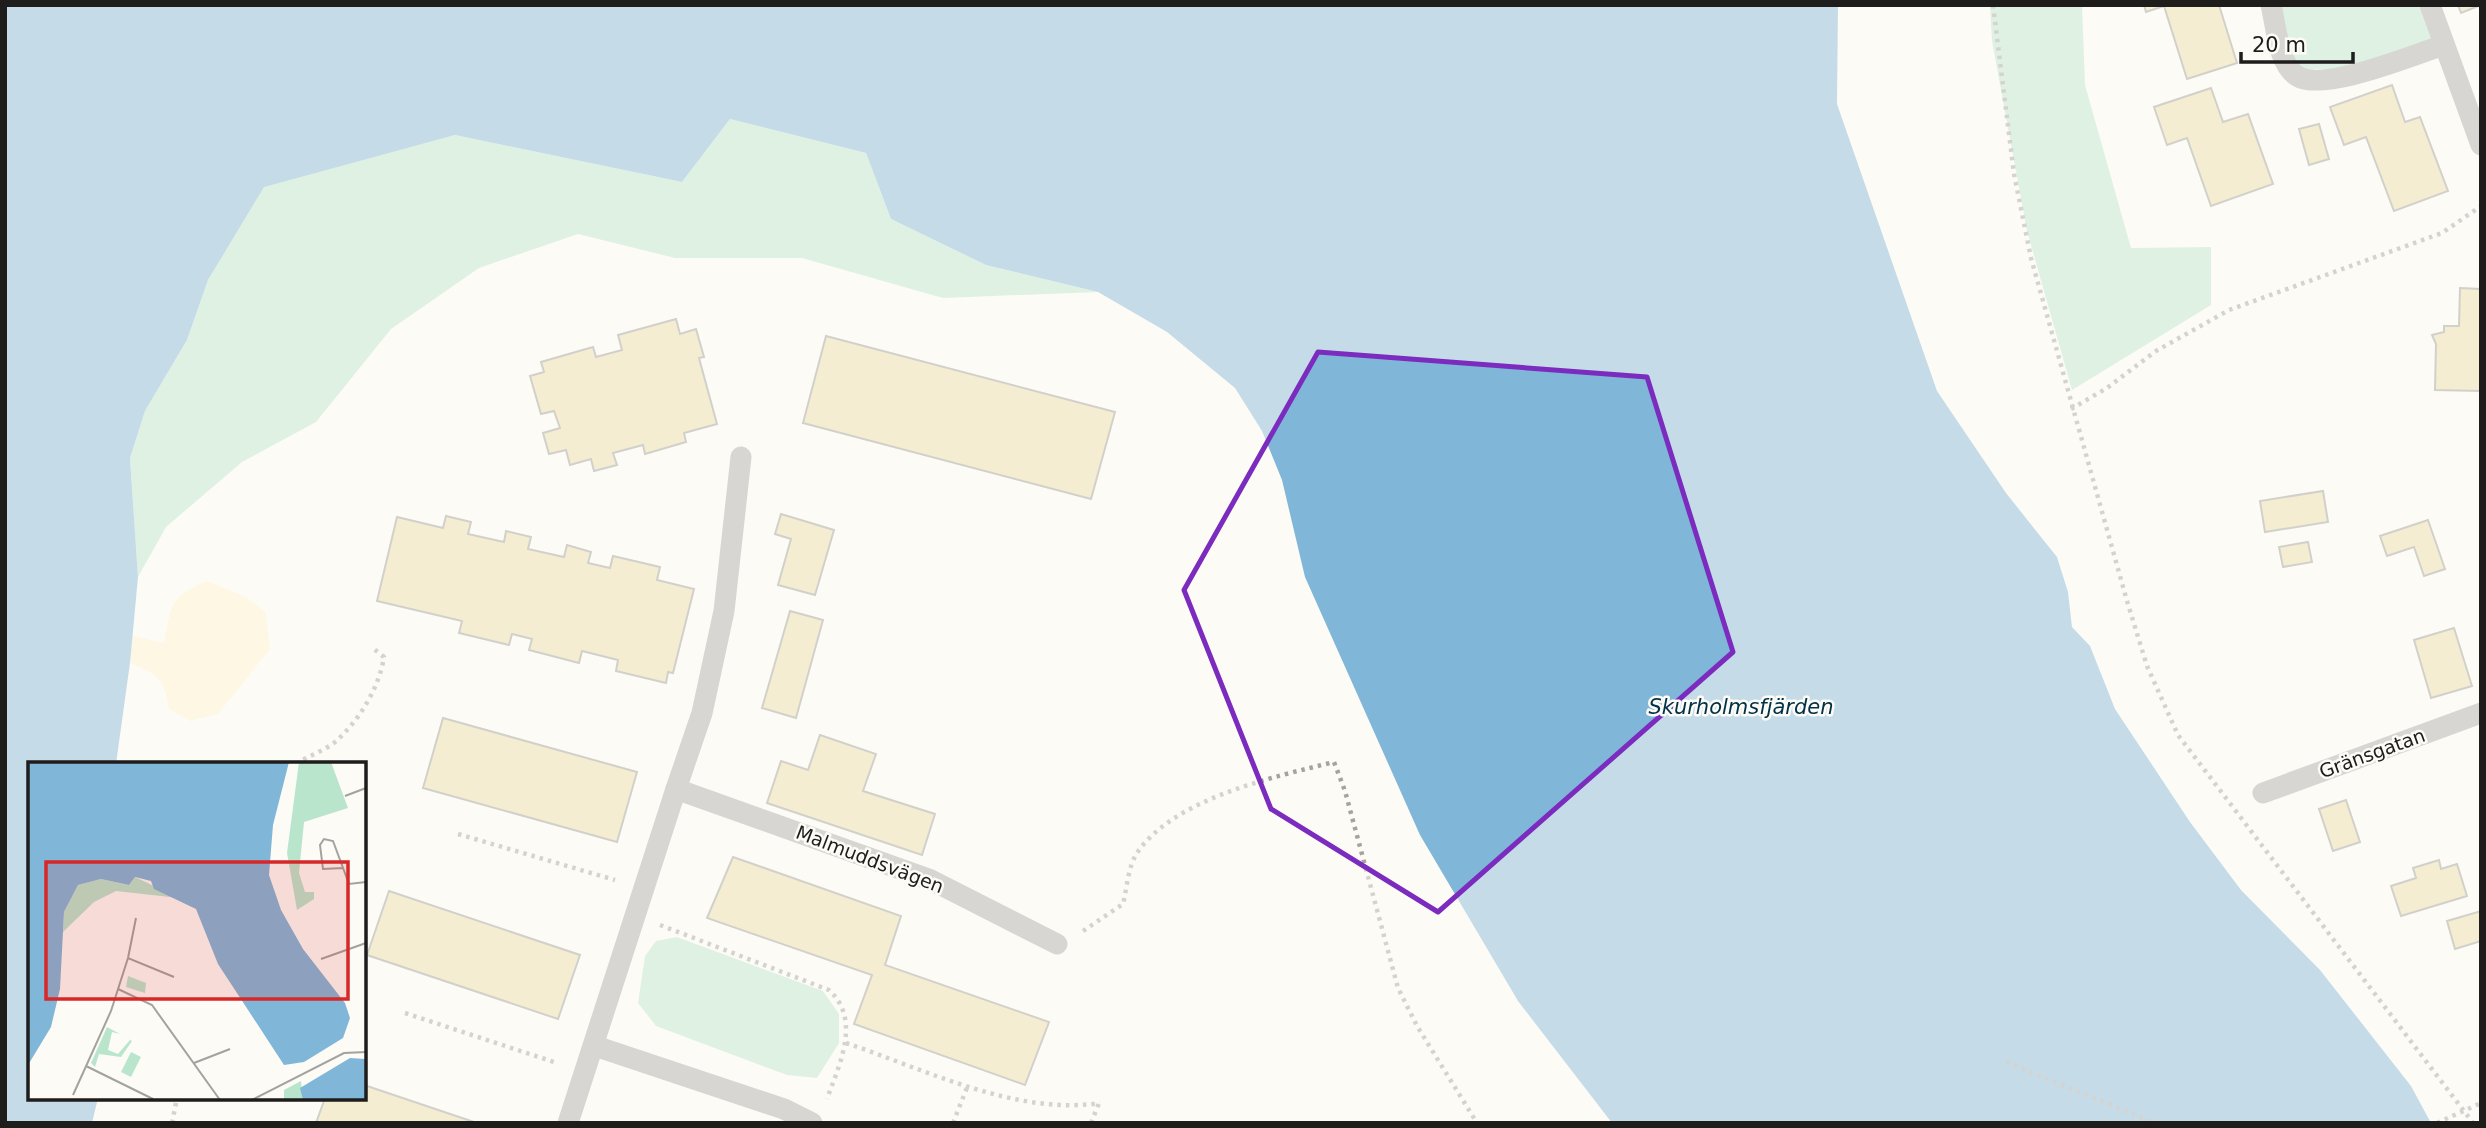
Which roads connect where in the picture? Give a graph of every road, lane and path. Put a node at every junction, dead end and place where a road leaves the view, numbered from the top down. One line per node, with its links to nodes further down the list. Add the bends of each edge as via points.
1 (1993, 5): 7 (path, via 2017,186)
2 (2272, 5): 4 (street, via 2284,57 2296,76 2309,80 2330,80)
3 (2430, 5): 4 (street)
4 (2444, 45): 5 (street)
5 (2481, 145)
6 (2481, 206): 7 (path, via 2442,233 2229,310 2156,351)
7 (2071, 409): 27 (path, via 2147,666 2178,735)
8 (741, 457): 12 (street, via 724,611 702,713)
9 (374, 649): 11 (path, via 384,657 364,707 334,743)
10 (2481, 713): 13 (street, Gränsgatan)
11 (300, 762)
12 (676, 789): 17 (street, Malmuddsvägen, via 931,880); 20 (street)
13 (2263, 793)
14 (458, 834): 15 (path)
15 (616, 880)
16 (653, 922): 19 (path, via 829,990 845,1013)
17 (1057, 944): 33 (path, via 1123,905 1136,854 1167,824 1203,803 1277,776 1334,762 1398,988)
18 (405, 1013): 22 (path)
19 (846, 1043): 23 (path); 26 (path)
20 (595, 1045): 29 (street); 30 (street, via 784,1109)
21 (2006, 1062): 34 (path)
22 (558, 1063)
23 (968, 1085): 31 (path); 32 (path, via 1021,1103 1100,1103)
24 (177, 1100): 28 (path)
25 (2481, 1103): 27 (path)
26 (825, 1105)
27 (2463, 1110): 35 (path); 36 (path)
28 (172, 1123)
29 (568, 1123)
30 (811, 1123)
31 (953, 1123)
32 (1091, 1123)
33 (1477, 1123)
34 (2155, 1123)
35 (2437, 1123)
36 (2473, 1123)

